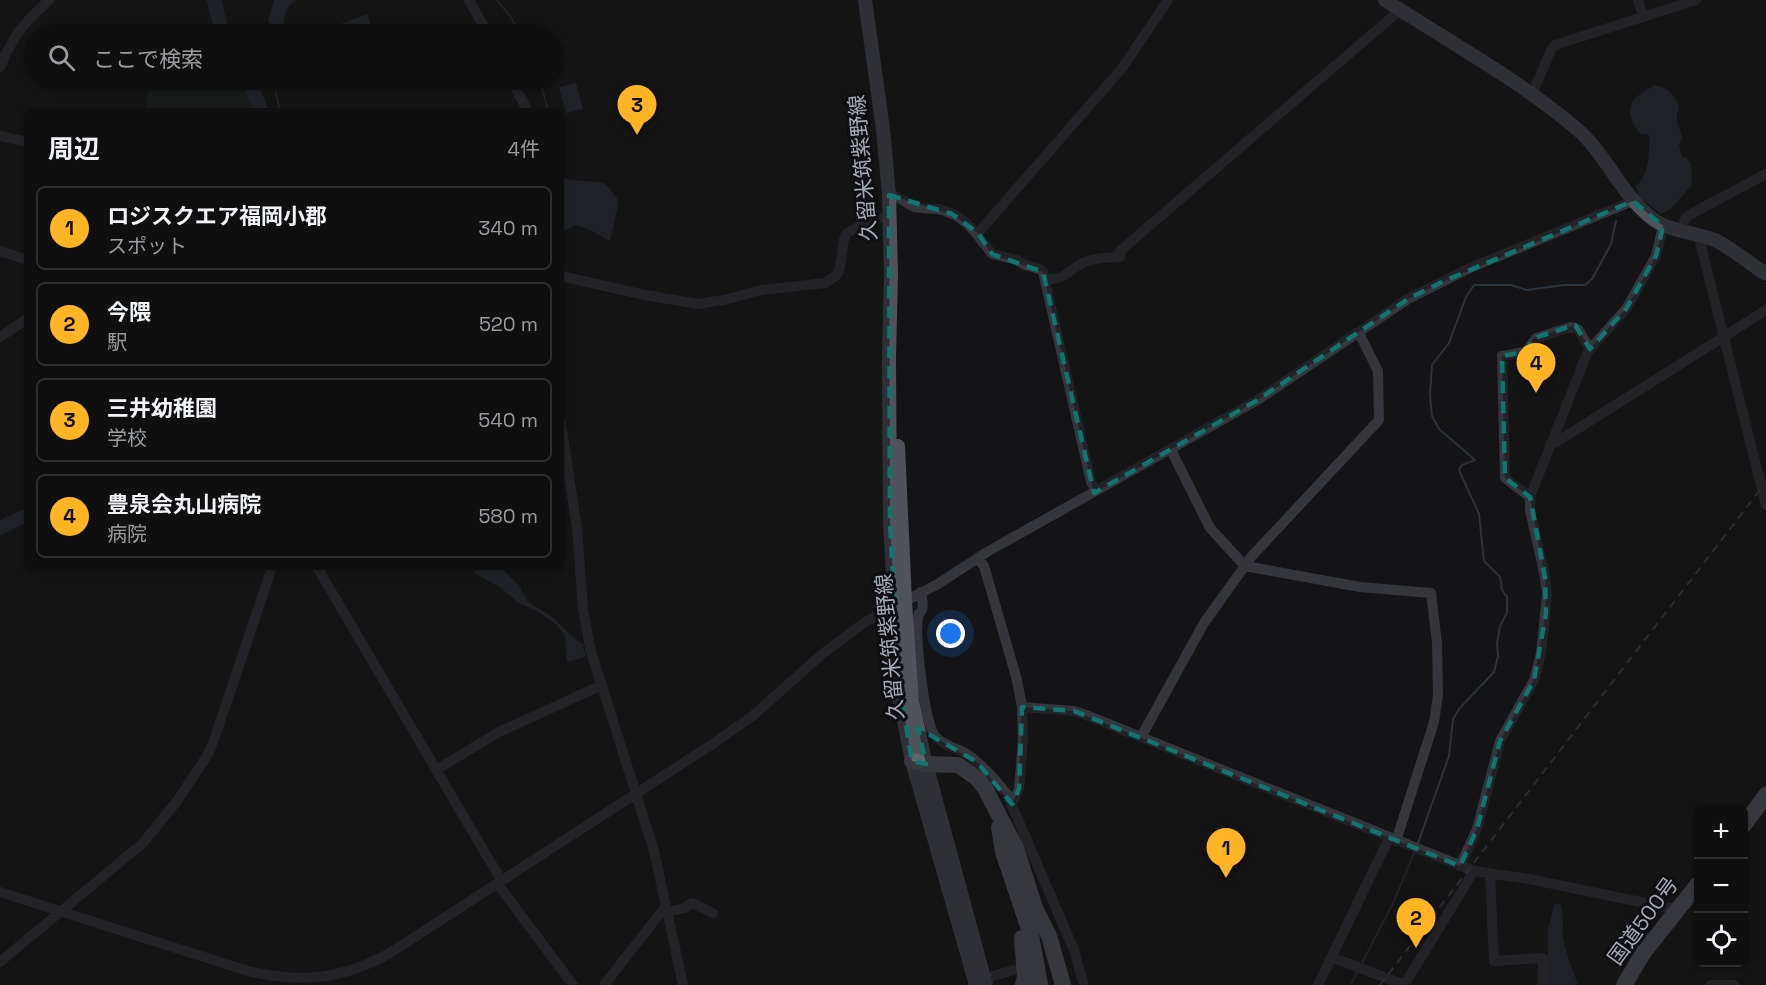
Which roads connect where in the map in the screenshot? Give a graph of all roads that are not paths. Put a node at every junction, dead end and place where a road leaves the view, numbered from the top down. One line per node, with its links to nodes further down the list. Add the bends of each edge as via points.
1 (49, 0): 10 (street)
2 (470, 0): 12 (street)
3 (865, 0): 20 (main road, 久留米筑紫野線)
4 (1168, 0): 25 (street, via 1123,67)
5 (1385, 0): 8 (main road)
6 (1638, 0): 9 (street)
7 (1696, 0): 9 (street)
8 (1400, 10): 15 (main road); 31 (street, via 1120,251 1120,257 1083,262 1058,280)
9 (1643, 16): 15 (street, via 1555,45)
10 (24, 24)
11 (24, 24): 13 (street)
12 (483, 24)
13 (0, 67)
14 (516, 90): 16 (street)
15 (1532, 94): 21 (main road, via 1579,131)
16 (526, 108)
17 (0, 136): 18 (street)
18 (24, 141)
19 (1766, 174): 24 (street, via 1689,215)
20 (889, 195): 22 (main road, 久留米筑紫野線); 25 (street, via 914,207 952,214)
21 (1633, 201): 23 (main road); 34 (street, via 1433,286)
22 (889, 216): 30 (street, via 868,221 847,233 837,275 825,283 698,304); 49 (main road, 久留米筑紫野線, via 890,523)
23 (1663, 226): 24 (main road); 37 (street, via 1656,256 1626,309)
24 (1681, 229): 26 (main road)
25 (978, 233): 31 (street, via 992,254 1039,269)
26 (1698, 234): 29 (main road, via 1719,242); 36 (street)
27 (0, 251): 28 (street)
28 (24, 259)
29 (1766, 274)
30 (564, 277)
31 (1046, 279): 41 (street)
32 (1766, 310): 36 (street)
33 (24, 321): 35 (street)
34 (1359, 333): 40 (street, via 1256,401); 45 (street, via 1378,371 1379,420)
35 (0, 337)
36 (1725, 337): 38 (street); 43 (street)
37 (1590, 348): 38 (street); 42 (street, via 1578,329 1571,327 1536,338 1525,352 1502,357 1504,478)
38 (1551, 443): 42 (street)
39 (564, 444): 50 (street, via 577,528 583,609)
40 (1171, 450): 41 (street); 45 (street, via 1210,528)
41 (1096, 491): 44 (street)
42 (1530, 497): 60 (street, via 1547,595 1541,653 1534,680 1500,741 1477,829)
43 (1766, 505)
44 (978, 559): 48 (street); 51 (street, via 984,566)
45 (1245, 566): 52 (street, via 1204,623); 59 (street, via 1360,587 1431,593 1437,643 1434,722)
46 (271, 570): 69 (street, via 207,756 143,843)
47 (319, 570): 54 (street)
48 (921, 592): 49 (street); 57 (street, via 922,609 917,618 920,670 934,735 967,754 993,776)
49 (899, 604): 53 (main road, 久留米筑紫野線, via 900,701); 55 (street, via 838,641 754,715)
50 (602, 685): 54 (street, via 499,732); 55 (street)
51 (1022, 707): 52 (street, via 1074,711); 57 (street, via 1019,789)
52 (1141, 737): 59 (street)
53 (919, 762): 67 (highway, via 965,768 978,779 1016,848); 77 (main road, 久留米筑紫野線)
54 (436, 770): 63 (street)
55 (635, 792): 63 (street); 66 (street)
56 (1766, 795): 58 (highway)
57 (1012, 804): 71 (street)
58 (1748, 818)
59 (1392, 839): 60 (street); 73 (street)
60 (1460, 866): 61 (street)
61 (1474, 872): 62 (street); 87 (street)
62 (1490, 874): 68 (street); 88 (street, via 1494,961 1543,958)
63 (499, 882): 76 (street, via 378,960); 78 (street)
64 (1694, 889): 68 (highway, 国道500号)
65 (0, 892): 69 (street)
66 (667, 909): 70 (street, via 692,903); 79 (street); 80 (street)
67 (1028, 910): 81 (highway); 82 (highway); 83 (highway); 84 (highway, via 1049,936)
68 (1679, 910): 89 (highway, 国道500号, via 1644,952)
69 (62, 912): 74 (street); 76 (street, via 248,971)
70 (713, 913)
71 (1074, 950): 72 (street); 85 (street)
72 (1060, 957)
73 (1331, 957): 86 (street); 87 (street)
74 (0, 962)
75 (1013, 970): 77 (street)
76 (313, 981)
77 (978, 983)
78 (573, 985)
79 (603, 985)
80 (683, 985)
81 (1023, 985)
82 (1041, 985)
83 (1047, 985)
84 (1063, 985)
85 (1084, 985)
86 (1318, 985)
87 (1404, 985)
88 (1543, 985)
89 (1624, 985)
90 (1711, 985): 91 (street)
91 (1734, 985)

